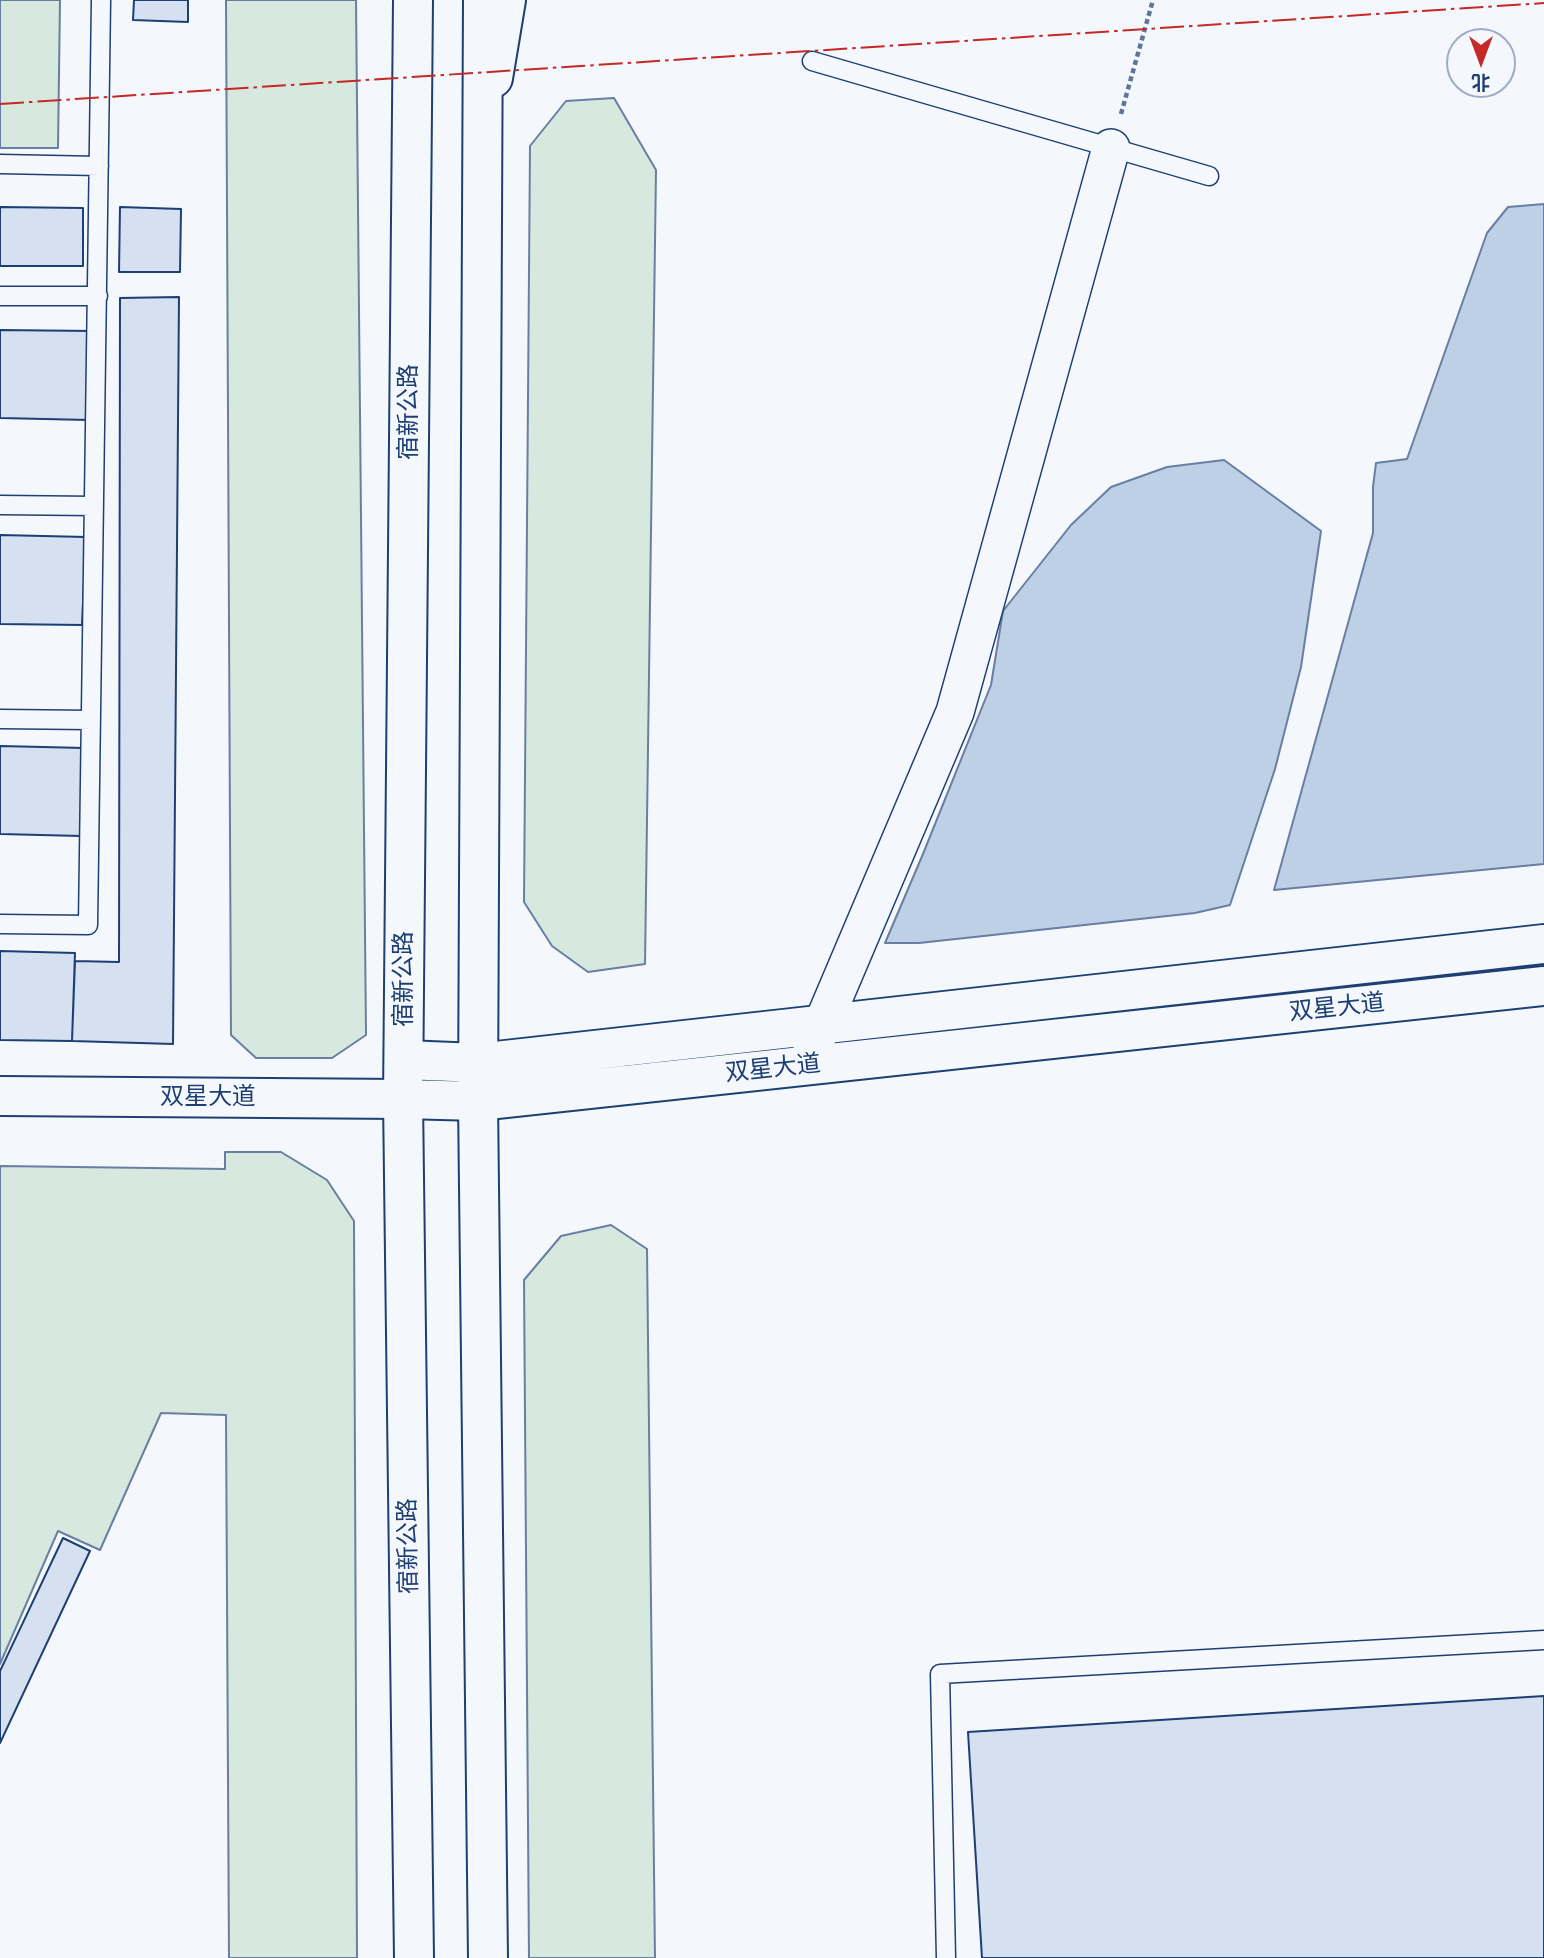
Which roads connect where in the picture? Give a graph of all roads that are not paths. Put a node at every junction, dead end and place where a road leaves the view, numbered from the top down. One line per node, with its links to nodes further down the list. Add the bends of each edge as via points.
1 (102, 0): 9 (lane)
2 (413, 0): 21 (main road, 宿新公路)
3 (483, 0): 6 (main road)
4 (506, 0): 6 (main road)
5 (812, 61): 7 (lane)
6 (483, 138): 22 (main road)
7 (1111, 148): 10 (lane); 20 (street, via 955,712)
8 (0, 164): 9 (lane)
9 (99, 166): 12 (lane)
10 (1209, 176)
11 (0, 296): 12 (lane)
12 (97, 296): 14 (lane)
13 (0, 505): 14 (lane)
14 (94, 506): 16 (lane)
15 (0, 719): 16 (lane)
16 (91, 720): 17 (lane, via 88,925)
17 (0, 924)
18 (1544, 944): 20 (main road, 双星大道)
19 (1544, 986): 23 (main road, 双星大道)
20 (822, 1025): 22 (main road, 双星大道); 23 (street)
21 (404, 1060): 22 (main road, 双星大道); 25 (main road, 宿新公路)
22 (478, 1063): 26 (main road)
23 (804, 1066): 26 (main road, 双星大道)
24 (0, 1096): 25 (main road, 双星大道)
25 (403, 1098): 26 (main road, 双星大道); 28 (main road, 宿新公路)
26 (478, 1101): 29 (main road)
27 (1544, 1640): 30 (lane, via 940,1674)
28 (414, 1958)
29 (488, 1958)
30 (946, 1958)

